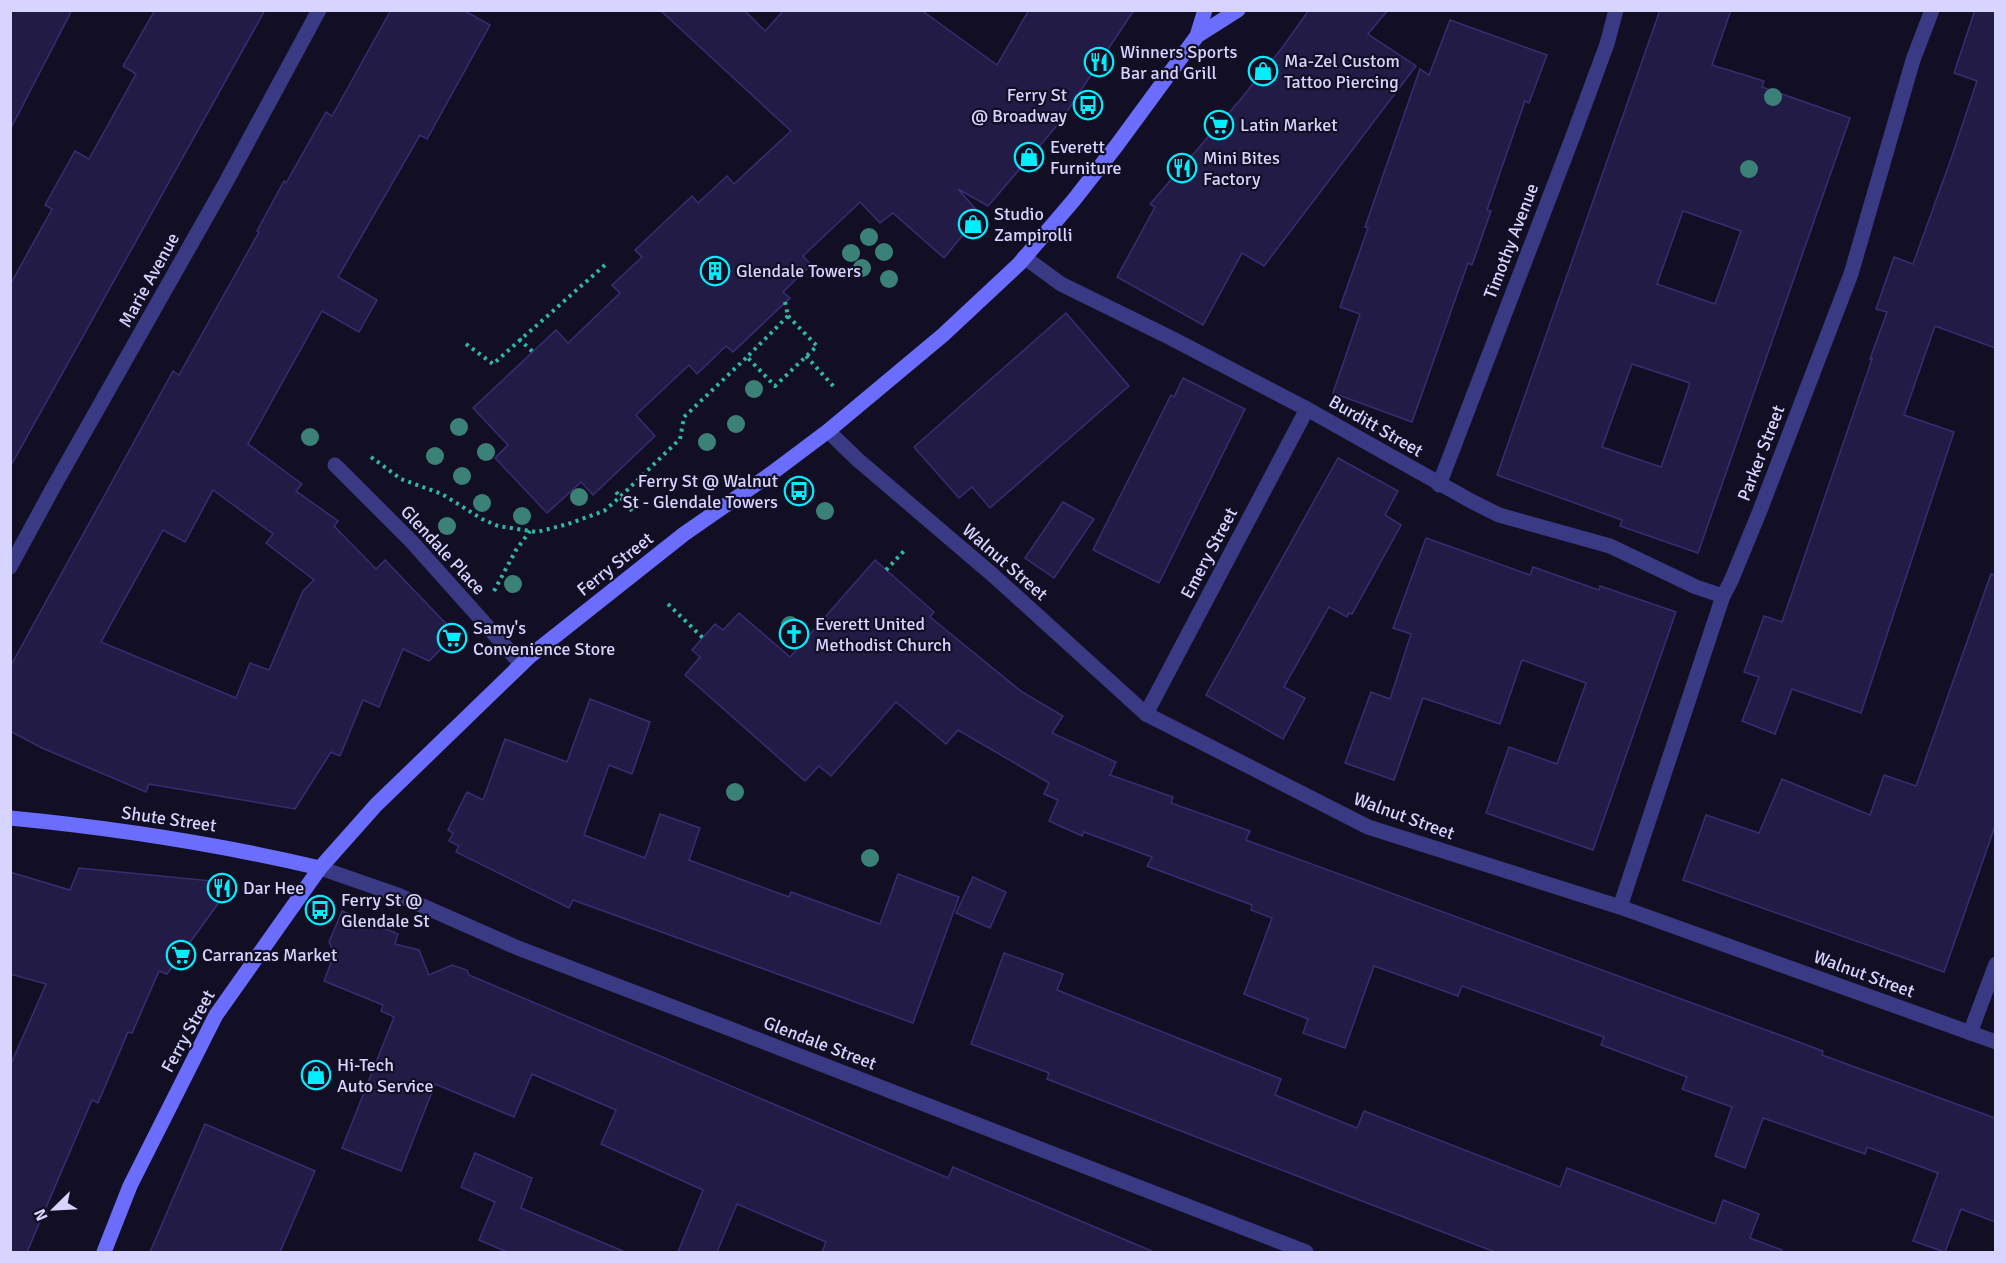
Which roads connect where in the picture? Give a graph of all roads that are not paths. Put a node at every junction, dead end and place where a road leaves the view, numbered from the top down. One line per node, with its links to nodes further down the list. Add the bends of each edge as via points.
1 (319, 10): 12 (street, Marie Avenue)
2 (1205, 10): 6 (main road, Ferry Street)
3 (1238, 10): 6 (main road, Ferry Street)
4 (1616, 10): 11 (street, Timothy Avenue, via 1573,136)
5 (1932, 10): 13 (street, Parker Street, via 1912,60 1851,274 1759,513)
6 (1197, 36): 7 (main road, Ferry Street, via 1073,201)
7 (1024, 257): 8 (street, Burditt Street, via 1061,284); 9 (main road, Ferry Street, via 943,335)
8 (1307, 410): 11 (street, Burditt Street); 15 (street, Emery Street)
9 (828, 431): 14 (main road, Ferry Street, via 684,534); 15 (street, Walnut Street)
10 (335, 465): 14 (street, Glendale Place, via 412,542)
11 (1439, 485): 13 (street, Burditt Street, via 1499,515 1610,546)
12 (10, 567)
13 (1722, 596): 18 (street, Parker Street)
14 (521, 664): 17 (main road, Ferry Street, via 376,805)
15 (1146, 714): 18 (street, Walnut Street, via 1368,827)
16 (10, 818): 17 (main road, Shute Street, via 232,848)
17 (320, 868): 22 (main road, Ferry Street, via 216,1015 130,1186); 23 (street, Glendale Street, via 398,895 518,948)
18 (1620, 908): 20 (street, Walnut Street)
19 (1995, 964): 20 (street)
20 (1970, 1033): 21 (street, Walnut Street)
21 (1995, 1042)
22 (104, 1252)
23 (1306, 1252)

